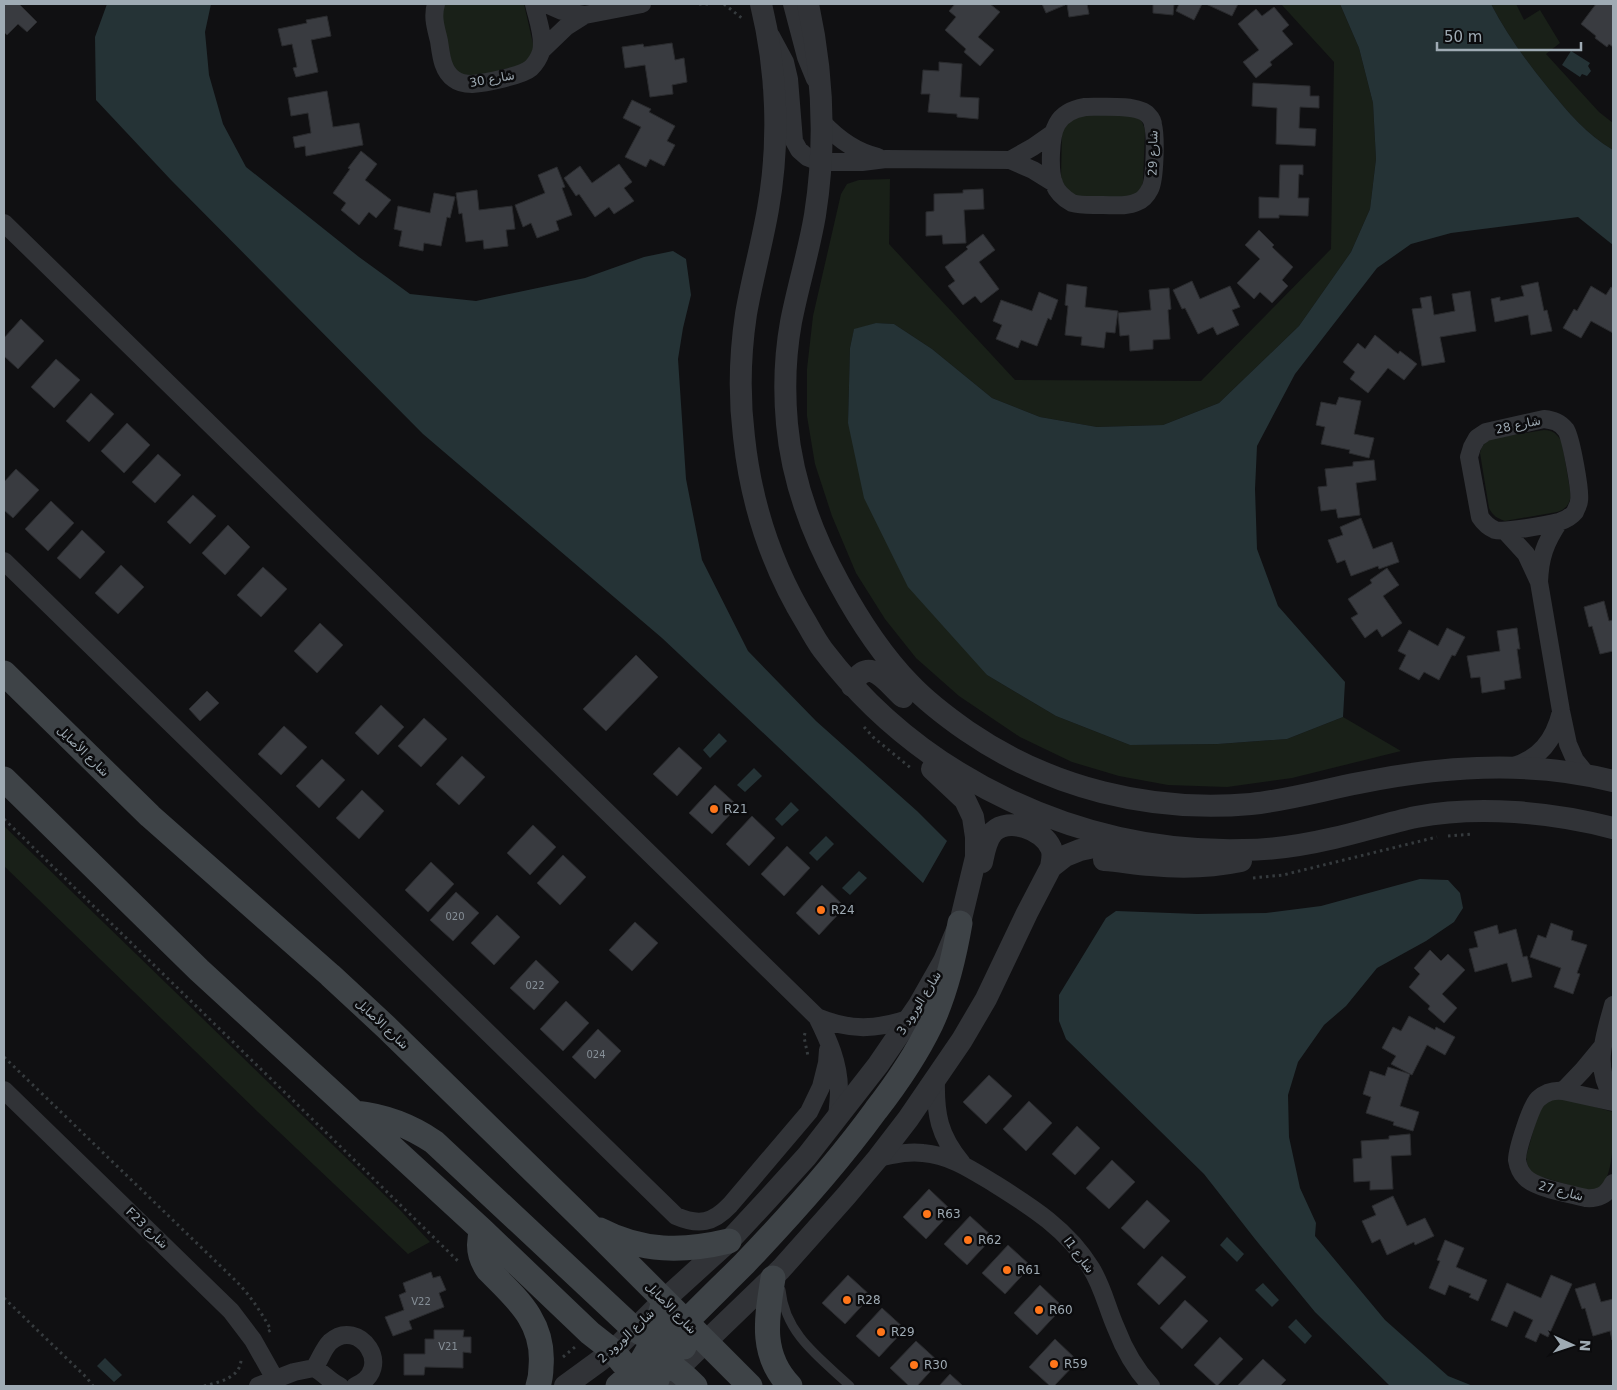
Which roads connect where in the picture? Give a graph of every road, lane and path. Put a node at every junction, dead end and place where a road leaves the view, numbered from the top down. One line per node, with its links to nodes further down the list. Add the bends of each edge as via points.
1 (436, 4): 11 (street, شارع 30, via 434,19 444,65 448,74 462,84 521,74 537,61)
2 (534, 4): 11 (street, via 542,40)
3 (546, 4): 10 (street, شارع 30)
4 (642, 4): 10 (street, شارع 30)
5 (699, 4): 6 (path)
6 (712, 4)
7 (792, 4): 12 (street, via 806,57)
8 (808, 4): 12 (street)
9 (760, 14): 17 (street, شارع 29, via 781,54 789,79 794,141 807,157); 25 (street, via 773,76 775,120 768,208 746,318 741,377 744,435 753,493 769,547 792,599 821,648)
10 (585, 15): 11 (street, شارع 30, via 566,27)
11 (541, 51)
12 (820, 88): 13 (street)
13 (822, 122): 15 (street, شارع 29, via 857,150); 17 (street)
14 (1053, 133): 16 (street, شارع 29); 18 (street); 18 (street, شارع 29, via 1065,114 1085,106 1140,109 1148,114 1154,132 1151,188 1136,203 1080,205 1064,198)
15 (886, 159): 16 (street, شارع 29); 17 (street, شارع 29)
16 (1010, 160): 18 (street, شارع 29)
17 (820, 162): 27 (street, via 815,216 790,326 785,375 787,425 795,474 813,532 855,613 912,686)
18 (1054, 183)
19 (4, 223): 41 (street)
20 (1559, 522): 21 (street); 21 (street, شارع 28, via 1575,511 1579,491 1568,433 1562,425 1544,419 1486,432 1472,447 1469,457 1480,517 1496,530); 23 (street, شارع 28, via 1543,550)
21 (1506, 531): 23 (street, شارع 28, via 1526,554)
22 (4, 561): 43 (street, via 676,1216 699,1222 722,1214 809,1112 825,1075)
23 (1540, 582): 26 (street, شارع 28)
24 (4, 673): 55 (main road, شارع الأصايل, via 150,816 386,1027)
25 (852, 686): 27 (street, via 861,674 876,672 918,707); 28 (street)
26 (1561, 711): 29 (street, شارع 28, via 1557,727 1538,754); 30 (street, شارع 28, via 1568,744)
27 (946, 717): 29 (street, via 989,746 1035,770 1083,788 1133,800 1193,806 1253,804 1409,775)
28 (905, 736): 36 (street, via 965,777 1013,803 1072,826 1135,842 1198,849); 39 (street, شارع الورود 3, via 925,761 965,800 973,818 976,857)
29 (1509, 768): 30 (street)
30 (1587, 775): 32 (street)
31 (4, 779): 50 (main road, via 199,970)
32 (1613, 781)
33 (4, 819): 58 (path)
34 (1613, 828): 36 (street, via 1528,814 1462,812 1421,816)
35 (1473, 834): 38 (path, via 1439,836 1283,875)
36 (1290, 846): 37 (street, via 1265,855 1212,866 1102,860)
37 (1047, 875): 39 (street, via 1053,857 1051,847 1037,832 1016,826 994,831 988,840); 46 (street, via 986,999)
38 (1247, 879)
39 (960, 923): 42 (street, شارع الورود 3, via 944,961); 62 (main road, via 954,958 931,1024 889,1094 801,1203)
40 (1613, 1005): 44 (street, شارع 27)
41 (816, 1017): 42 (street, via 854,1028 873,1028); 43 (street)
42 (911, 1018): 51 (street, شارع الورود 3)
43 (827, 1038): 51 (street, via 838,1074)
44 (1602, 1047): 48 (street, شارع 27); 49 (street, شارع 27, via 1602,1070)
45 (4, 1057): 63 (path, via 246,1291 271,1330)
46 (936, 1079): 52 (street); 53 (street, I1 شارع, via 935,1100 942,1135)
47 (4, 1090): 63 (street, F23 شارع, via 217,1296)
48 (1563, 1091): 49 (street, شارع 27); 54 (street, شارع 27, via 1555,1090 1536,1100 1519,1150 1520,1170 1534,1184 1586,1198 1603,1196)
49 (1613, 1100)
50 (355, 1113): 56 (main road); 65 (main road, via 388,1118 434,1142)
51 (837, 1117): 57 (street, شارع الورود 3, via 807,1156)
52 (878, 1158): 53 (street, I1 شارع, via 923,1153); 59 (street)
53 (962, 1164): 83 (street, I1 شارع, via 1033,1208 1075,1246 1095,1276 1128,1354)
54 (1613, 1183)
55 (586, 1222): 57 (main road, via 611,1236 666,1248 694,1248); 61 (main road, شارع الأصايل)
56 (482, 1230): 66 (main road); 75 (main road, via 479,1247 483,1263 524,1306 535,1324 542,1357)
57 (728, 1241): 61 (street, شارع الورود 2)
58 (466, 1270)
59 (777, 1273): 64 (street); 81 (main road, via 766,1319 767,1338 774,1363); 82 (lane, via 782,1304 795,1332)
60 (4, 1298): 70 (path)
61 (664, 1300): 62 (main road, شارع الأصايل); 65 (main road)
62 (686, 1322): 64 (main road, شارع الأصايل); 65 (main road)
63 (253, 1340): 68 (street, F23 شارع); 71 (path, via 238,1349 242,1362 232,1376)
64 (706, 1343): 65 (main road); 80 (main road, شارع الأصايل)
65 (657, 1350): 66 (main road); 69 (main road); 77 (main road); 78 (street); 79 (main road)
66 (613, 1351): 69 (main road); 76 (street, شارع الورود 2)
67 (314, 1368): 68 (street); 73 (street); 74 (street, via 325,1348 336,1338 358,1337 369,1347 374,1361 366,1380)
68 (275, 1379): 72 (street)
69 (632, 1382)
70 (93, 1386)
71 (204, 1386)
72 (258, 1386)
73 (340, 1386)
74 (355, 1386)
75 (538, 1386)
76 (565, 1386)
77 (655, 1386)
78 (660, 1386)
79 (695, 1386)
80 (750, 1386)
81 (790, 1386)
82 (850, 1386)
83 (1150, 1386)

